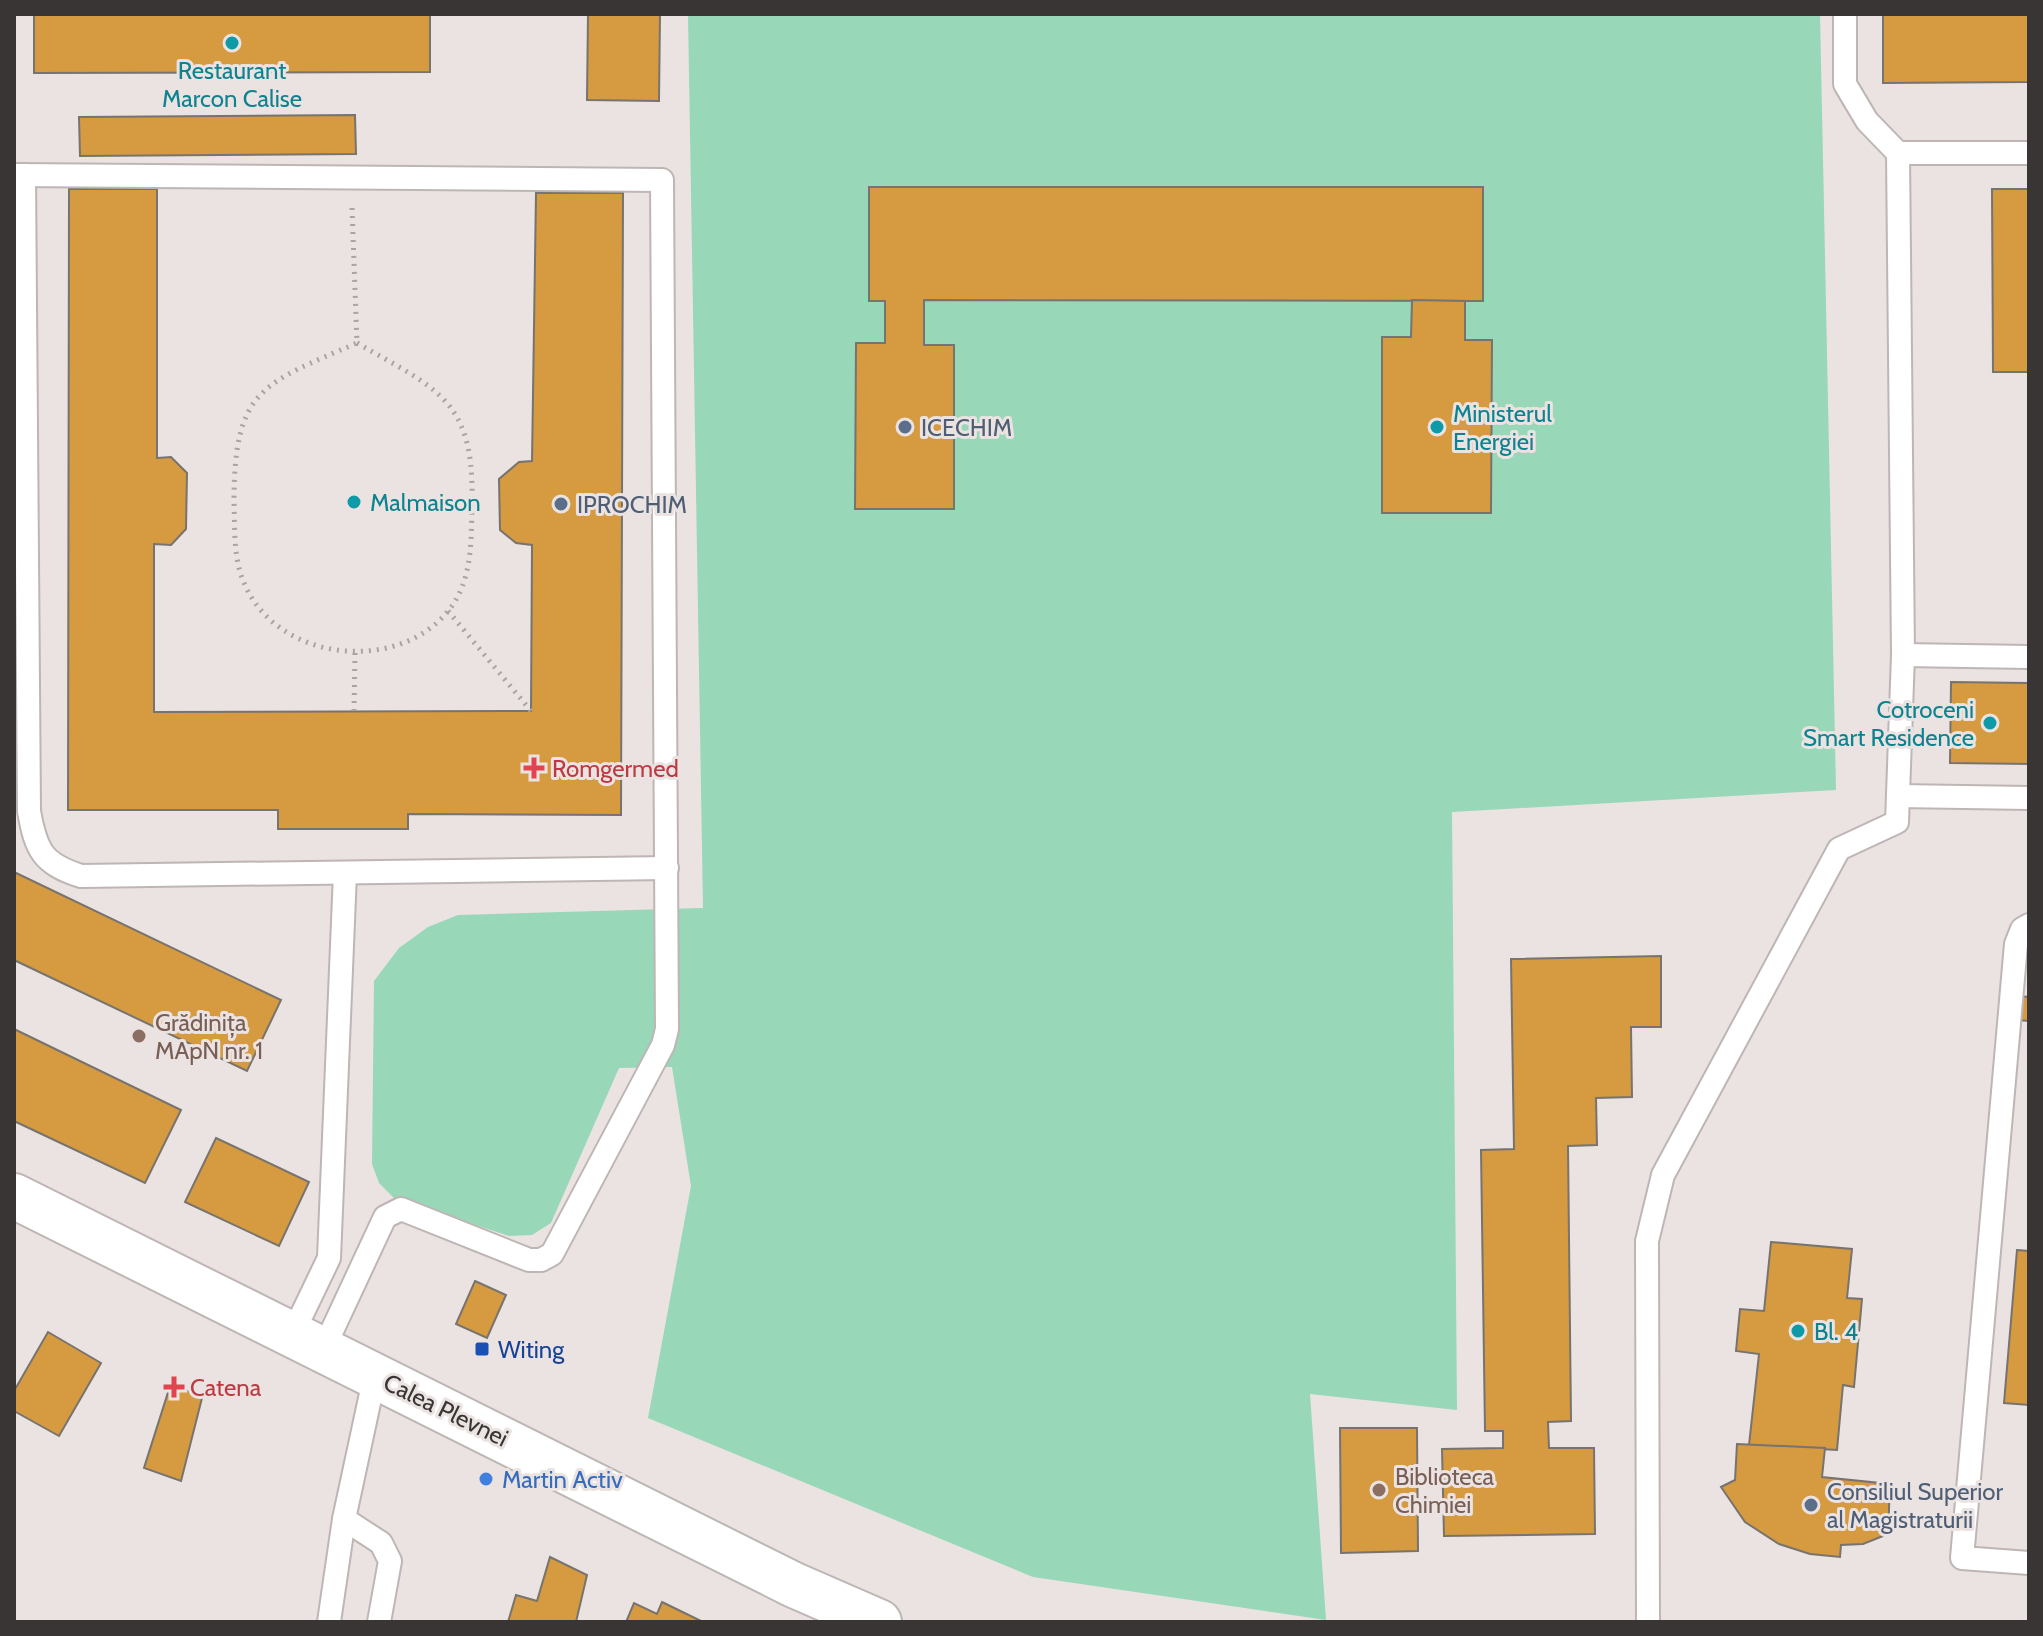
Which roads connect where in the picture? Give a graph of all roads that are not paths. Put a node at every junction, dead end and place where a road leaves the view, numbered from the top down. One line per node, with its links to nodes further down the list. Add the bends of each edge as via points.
1 (1845, 14): 2 (lane, via 1845,84 1867,121)
2 (1898, 153): 3 (lane); 5 (lane)
3 (2029, 153)
4 (19, 175): 9 (lane, via 662,180); 10 (lane, via 29,811 34,840 52,867 81,876)
5 (1903, 655): 6 (lane); 7 (lane)
6 (2029, 657)
7 (1898, 796): 8 (lane); 21 (lane, via 1897,822 1839,849 1663,1175 1647,1241)
8 (2029, 798)
9 (667, 868): 10 (lane); 13 (lane, via 663,1045 558,1245 541,1260 529,1260 401,1209 392,1211)
10 (345, 873): 13 (lane, via 329,1258)
11 (2029, 925): 16 (lane, via 2016,944 1962,1558)
12 (14, 1196): 13 (main road, Calea Plevnei)
13 (308, 1342): 14 (main road, Calea Plevnei)
14 (375, 1375): 15 (lane); 17 (main road, Calea Plevnei)
15 (344, 1519): 18 (lane); 19 (lane, via 381,1543 390,1561)
16 (2029, 1563)
17 (794, 1603): 20 (main road, Calea Plevnei)
18 (329, 1622)
19 (379, 1622)
20 (879, 1622)
21 (1648, 1622)

